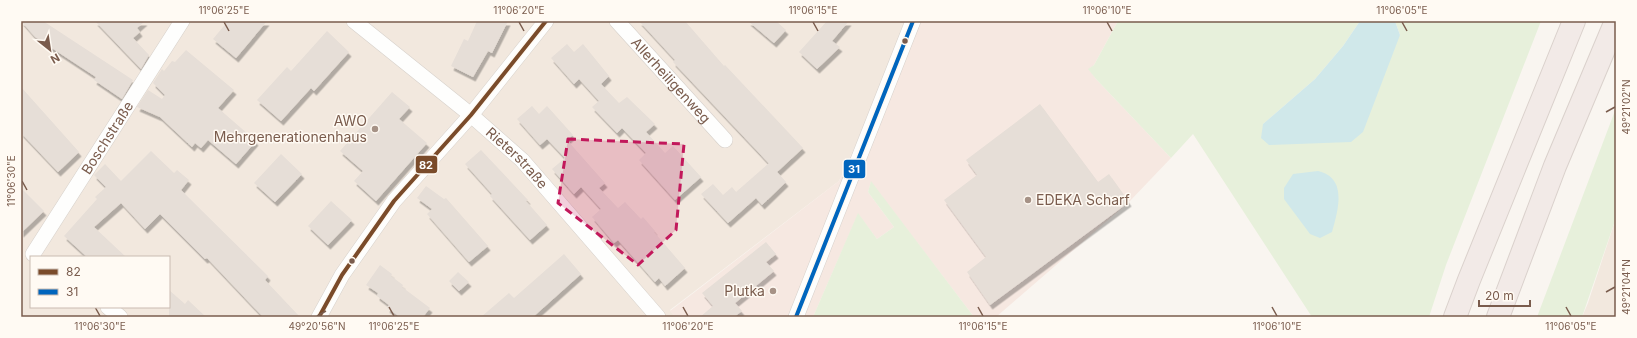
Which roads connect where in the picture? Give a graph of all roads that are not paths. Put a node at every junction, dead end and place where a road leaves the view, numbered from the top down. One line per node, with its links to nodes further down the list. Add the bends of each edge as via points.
1 (182, 21): 10 (street, Boschstraße)
2 (354, 21): 8 (street, Rieterstraße)
3 (546, 21): 8 (street)
4 (617, 21): 9 (street, Allerheiligenweg)
5 (913, 21): 15 (street)
6 (1574, 21): 16 (highway)
7 (1614, 25): 17 (highway, via 1555,166)
8 (471, 115): 13 (street, via 394,201 342,274); 14 (street, Rieterstraße, via 522,160)
9 (725, 140)
10 (30, 253)
11 (109, 308): 12 (street)
12 (120, 317)
13 (319, 317)
14 (658, 317)
15 (796, 317)
16 (1456, 317)
17 (1498, 317)

